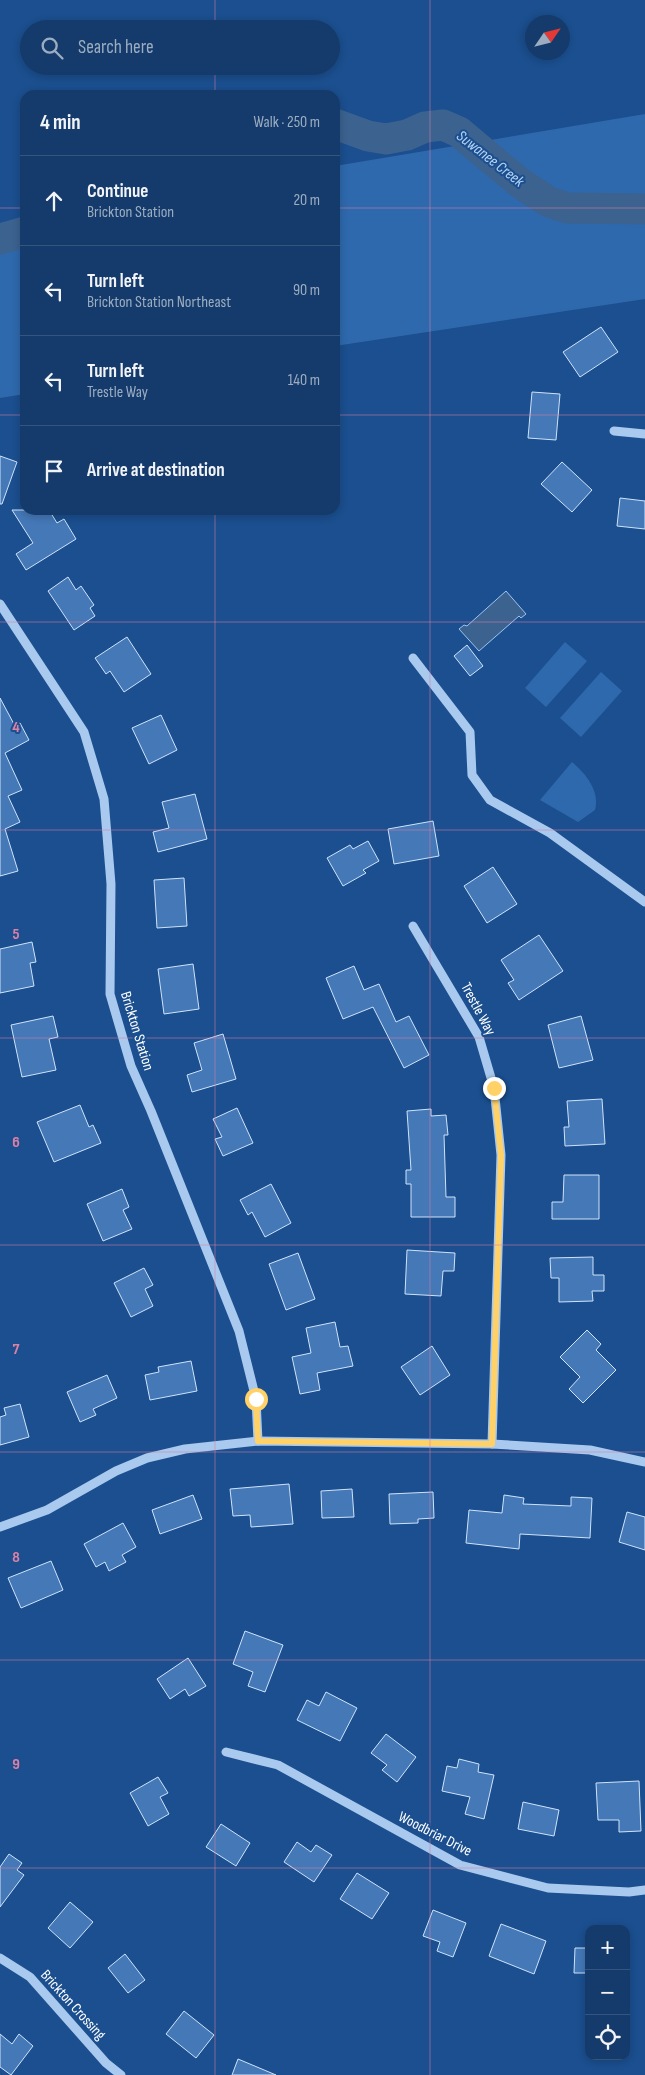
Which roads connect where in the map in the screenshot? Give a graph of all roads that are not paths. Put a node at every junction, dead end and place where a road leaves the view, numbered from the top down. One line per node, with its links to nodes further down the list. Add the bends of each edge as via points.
1 (614, 431): 2 (street)
2 (645, 434)
3 (0, 604): 7 (street, Brickton Station, via 84,732 104,799 111,884 110,994 131,1066 239,1331 256,1399)
4 (413, 658): 5 (street, via 470,732 472,775 490,800 550,833)
5 (645, 902)
6 (412, 926): 8 (street, Trestle Way, via 479,1037 494,1088 501,1155)
7 (258, 1441): 8 (street); 10 (street, via 147,1458 47,1510)
8 (492, 1444): 9 (street, via 590,1450)
9 (645, 1462)
10 (0, 1527)
11 (226, 1752): 12 (street, Woodbriar Drive, via 278,1765 460,1865 548,1888)
12 (645, 1890)
13 (0, 1958): 14 (street, Brickton Crossing, via 30,1977 106,2063)
14 (121, 2075)

